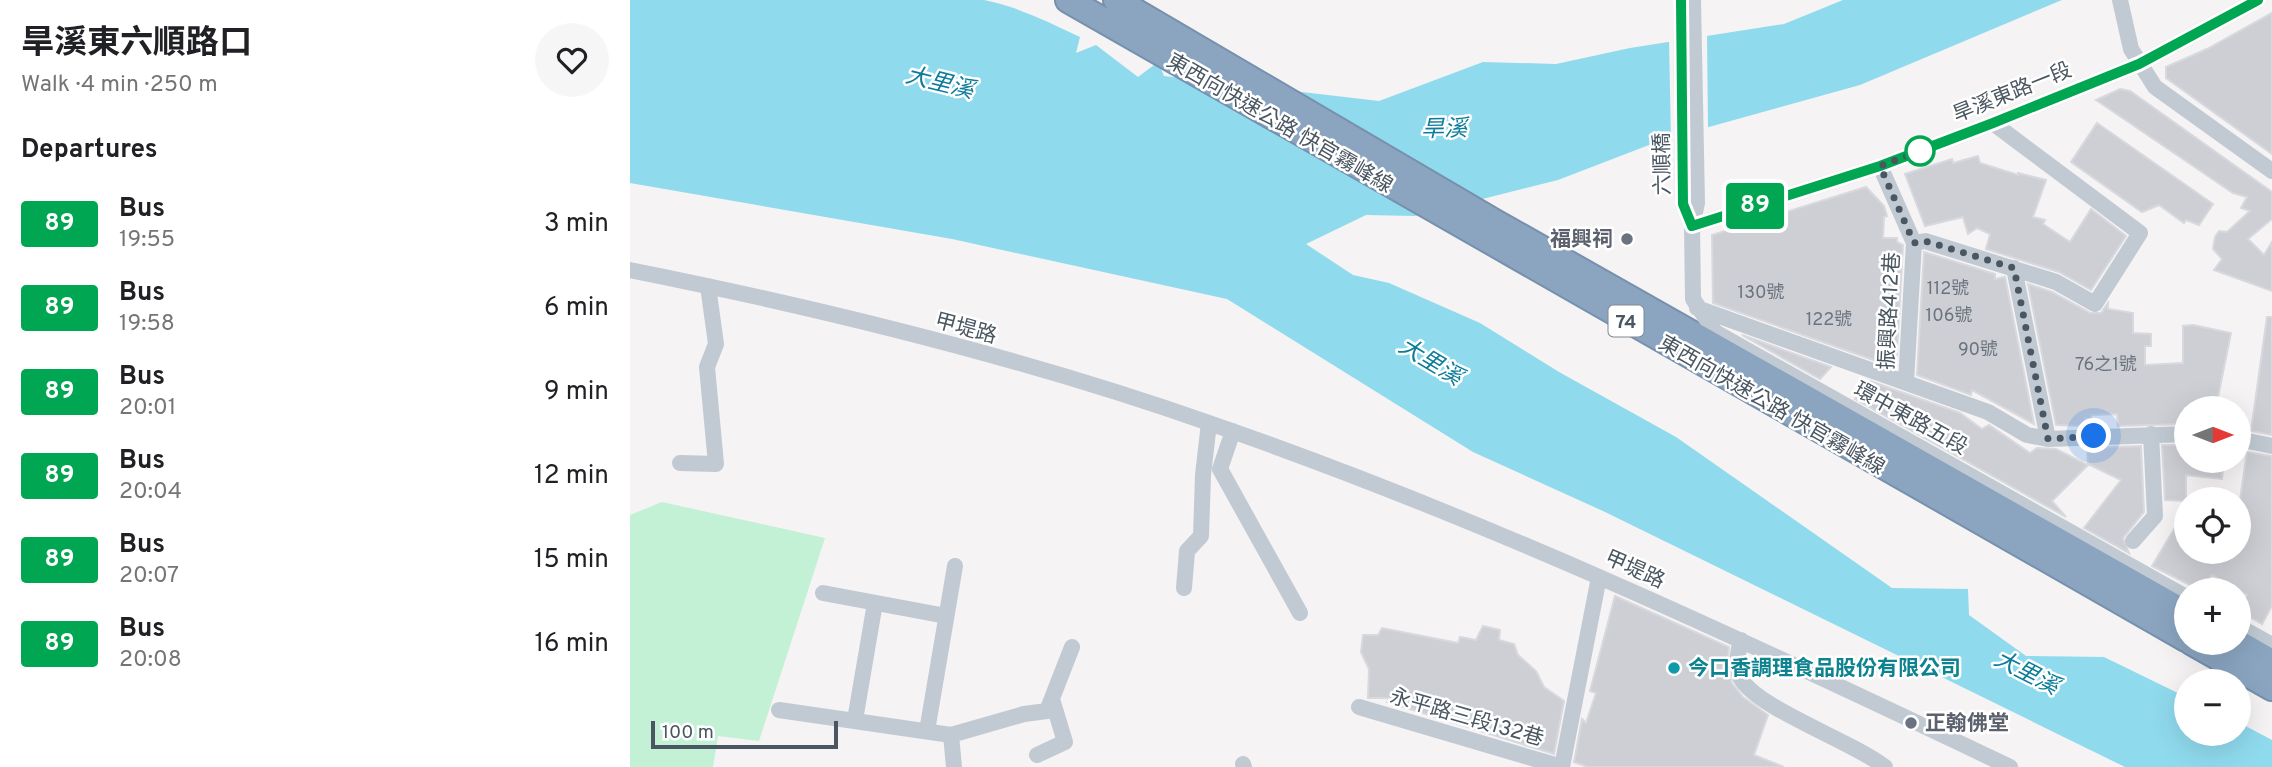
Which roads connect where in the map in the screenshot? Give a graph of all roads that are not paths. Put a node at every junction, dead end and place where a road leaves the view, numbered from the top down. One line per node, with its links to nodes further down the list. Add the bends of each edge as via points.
1 (1068, 0): 36 (highway, 東西向快速公路 快官霧峰線 / 74)
2 (1116, 0): 33 (highway, 東西向快速公路 快官霧峰線 / 74, via 1495,222)
3 (1681, 0): 11 (street, 六順橋, via 1683,204)
4 (1693, 0): 11 (street, 六順橋, via 1697,203)
5 (2120, 0): 7 (street, via 2126,35)
6 (2258, 0): 7 (street, 旱溪東路一段)
7 (2139, 64): 8 (street, 旱溪東路一段); 10 (street, via 2155,87)
8 (1993, 123): 9 (street, 旱溪東路一段); 13 (street, via 2140,233 2095,304 2056,282)
9 (1880, 166): 11 (street, 旱溪東路一段); 12 (street, 振興路412巷)
10 (2270, 166)
11 (1692, 226): 16 (street, via 1692,299)
12 (1914, 243): 13 (street, via 1925,241); 17 (street, 振興路412巷)
13 (2014, 268): 22 (street)
14 (630, 270): 15 (street, 甲堤路)
15 (708, 286): 18 (street, 甲堤路, via 981,353); 25 (street, via 716,344 707,367 716,464)
16 (1697, 308): 17 (street, 振興路412巷); 30 (street, 環中東路五段, via 1714,332)
17 (1906, 382): 22 (street, 振興路412巷, via 1988,412 2027,435)
18 (1209, 423): 19 (street, 甲堤路); 29 (street, via 1201,536 1187,551)
19 (1233, 431): 28 (street, 甲堤路, via 1456,516); 34 (street, via 1220,469)
20 (2151, 434): 21 (street, 振興路412巷); 22 (street, 振興路412巷); 26 (street, via 2155,516)
21 (2174, 434)
22 (2048, 439)
23 (2251, 442): 24 (street)
24 (2272, 446)
25 (680, 463)
26 (2133, 541)
27 (955, 566): 35 (street)
28 (1599, 577): 38 (street, 甲堤路); 53 (street)
29 (1184, 588)
30 (2174, 590)
31 (823, 593): 32 (street)
32 (875, 603): 35 (street); 48 (street)
33 (2174, 606)
34 (1300, 613)
35 (946, 616): 49 (street)
36 (2174, 632)
37 (2251, 633): 39 (street)
38 (1741, 640): 54 (street, via 1738,669 1747,687); 55 (street, 甲堤路)
39 (2272, 645)
40 (1072, 646): 45 (street)
41 (2251, 650): 43 (highway)
42 (2214, 655): 44 (highway)
43 (2272, 662)
44 (2272, 688)
45 (1052, 699): 50 (street, via 1047,711 1040,714 1024,714); 51 (street, via 1065,742)
46 (1359, 707): 53 (street, 永平路三段132巷)
47 (779, 710): 48 (street)
48 (856, 720): 49 (street)
49 (927, 731): 50 (street)
50 (951, 735): 52 (street)
51 (1037, 755)
52 (954, 767)
53 (1562, 767)
54 (1885, 767)
55 (2010, 767)

